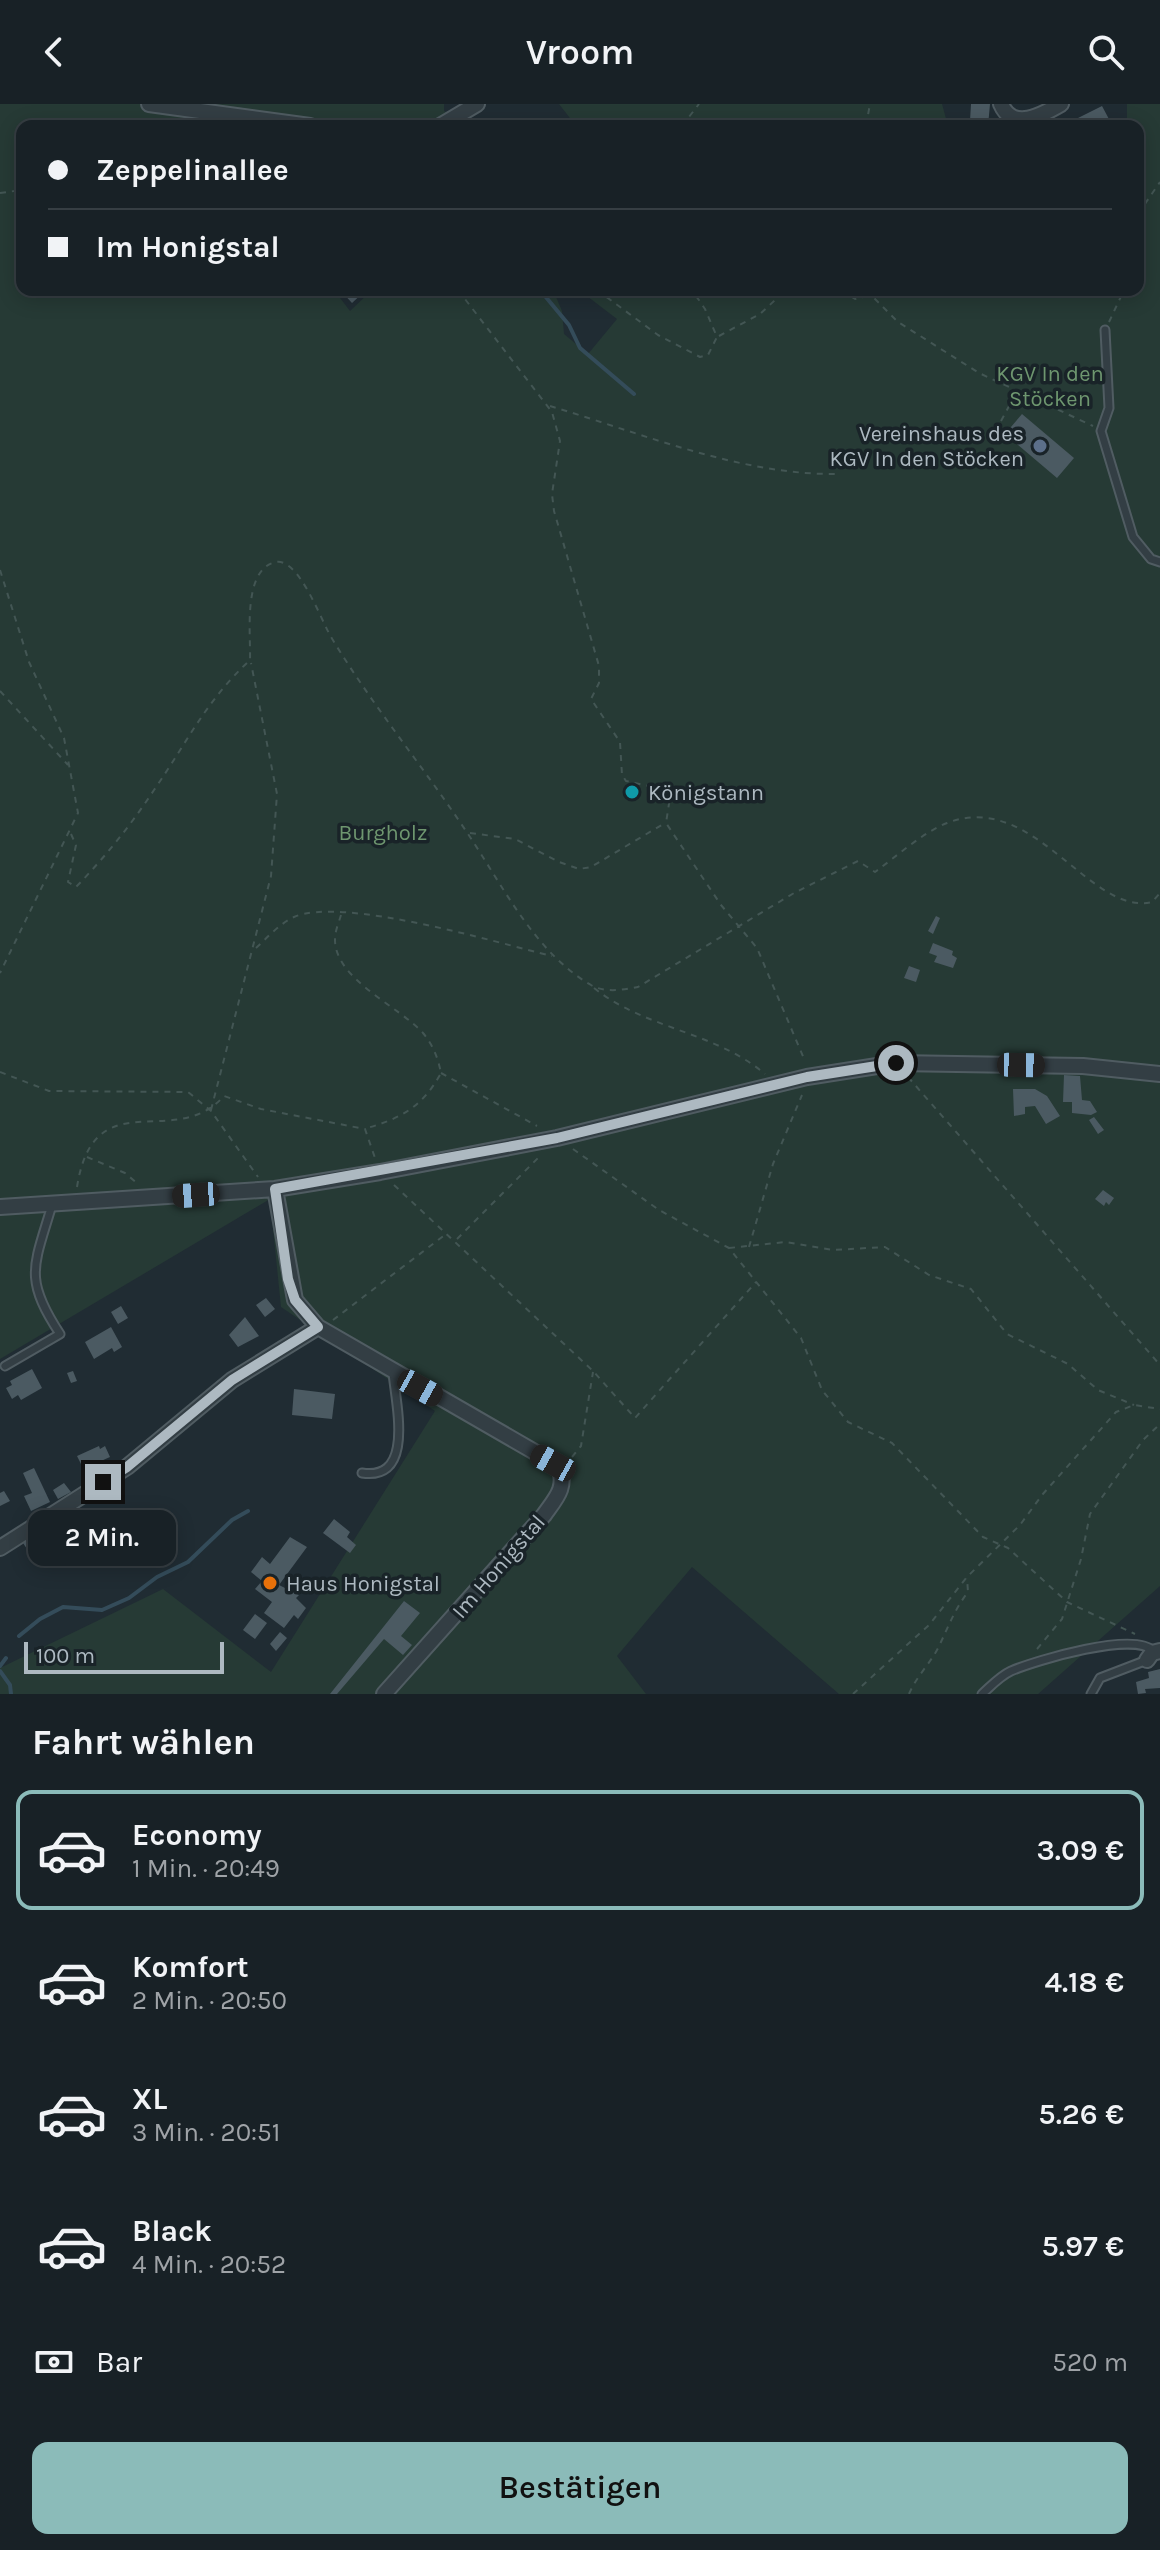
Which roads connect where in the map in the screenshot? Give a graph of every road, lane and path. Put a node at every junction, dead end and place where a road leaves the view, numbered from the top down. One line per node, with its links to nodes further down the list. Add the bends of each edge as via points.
1 (149, 104): 6 (street)
2 (477, 104): 7 (street)
3 (699, 104): 8 (path)
4 (1001, 104): 5 (street, via 1019,119 1033,119)
5 (1061, 104)
6 (266, 120)
7 (450, 120)
8 (687, 120)
9 (1160, 182): 10 (path)
10 (1144, 205)
11 (463, 296): 20 (path)
12 (606, 296): 18 (path, via 692,355 708,355)
13 (696, 296): 18 (path)
14 (780, 296): 18 (path, via 760,314)
15 (870, 296): 19 (path, via 912,331)
16 (1121, 296): 17 (path)
17 (1105, 330): 22 (lane, via 1109,408)
18 (717, 337)
19 (1017, 392): 21 (path); 22 (path)
20 (549, 406): 23 (path, via 725,458 806,474); 29 (path, via 560,441 554,511 599,666 599,683 591,699 620,742 626,781 671,791)
21 (1001, 421)
22 (1101, 431): 24 (lane, via 1133,537)
23 (836, 474)
24 (1160, 562)
25 (0, 570): 28 (path, via 29,662 64,738)
26 (250, 660): 30 (path, via 254,582 267,566 286,563 301,578 377,711); 31 (path, via 207,703 155,790 110,852 76,887 68,882 76,845); 35 (path, via 277,794 271,876)
27 (0, 691): 28 (path)
28 (69, 766): 31 (path, via 78,813)
29 (666, 823): 30 (path, via 579,869 515,839); 34 (path)
30 (468, 833): 36 (path)
31 (71, 834): 37 (path)
32 (1160, 893): 34 (path, via 1152,902 1130,902 1094,883 1031,832 969,818 946,823 875,872 858,861)
33 (341, 913): 35 (path, via 296,916); 36 (path, via 427,925); 41 (path, via 335,940 338,954 371,993 422,1032)
34 (739, 929): 38 (path, via 638,987); 43 (path, via 757,948 775,986)
35 (255, 949): 45 (path)
36 (552, 956): 38 (path)
37 (0, 973)
38 (593, 987): 44 (path, via 635,1015 734,1050)
39 (896, 1063): 42 (street, via 1083,1066); 43 (street); 61 (path)
40 (0, 1072): 45 (path, via 49,1091 188,1092)
41 (441, 1073): 46 (path, via 421,1104); 47 (path)
42 (1160, 1074)
43 (807, 1077): 44 (street); 57 (path, via 773,1164)
44 (777, 1084): 47 (street)
45 (211, 1111): 46 (path, via 224,1096 261,1109); 48 (path, via 111,1125 93,1141); 50 (path, via 254,1171)
46 (365, 1129): 49 (path)
47 (557, 1138): 49 (street); 56 (path); 58 (path, via 659,1210)
48 (86, 1157): 51 (path, via 125,1173); 52 (path, via 77,1185)
49 (380, 1172): 50 (street); 55 (path)
50 (275, 1189): 51 (street); 60 (street, via 288,1279 295,1300)
51 (144, 1199): 52 (street)
52 (79, 1203): 53 (street)
53 (52, 1205): 54 (street); 62 (lane, via 33,1282 60,1334)
54 (0, 1207)
55 (447, 1233): 56 (path); 60 (path, via 339,1317)
56 (455, 1240): 63 (path)
57 (749, 1247): 58 (path); 65 (path, via 786,1242 833,1250 885,1247 929,1275 971,1289 1007,1334 1068,1364 1098,1390)
58 (729, 1248): 59 (path)
59 (757, 1281): 63 (path, via 635,1418); 70 (path, via 801,1338 822,1390 837,1411 858,1428 892,1443 933,1481 948,1504)
60 (318, 1327): 64 (street); 71 (street, via 232,1380 127,1467)
61 (1160, 1365)
62 (5, 1366)
63 (593, 1371): 68 (path, via 581,1446)
64 (393, 1373): 68 (street); 69 (lane, via 398,1452 389,1469 376,1476)
65 (1134, 1405): 66 (path); 70 (path, via 1116,1412)
66 (1160, 1409)
67 (1160, 1424): 73 (path, via 1090,1514)
68 (559, 1466): 76 (street, Im Honigstal, via 563,1484 544,1515)
69 (362, 1473)
70 (997, 1545): 72 (path); 73 (path, via 1008,1548)
71 (0, 1548)
72 (967, 1577): 77 (path, via 929,1625); 78 (path, via 968,1592)
73 (1067, 1602): 74 (path, via 1147,1639); 75 (path, via 1062,1619 1039,1642)
74 (1154, 1653): 75 (lane, via 1102,1646); 80 (lane, via 1100,1678)
75 (1032, 1663): 79 (lane, via 1007,1673)
76 (384, 1694)
77 (853, 1694)
78 (909, 1694)
79 (982, 1694)
80 (1091, 1694)

